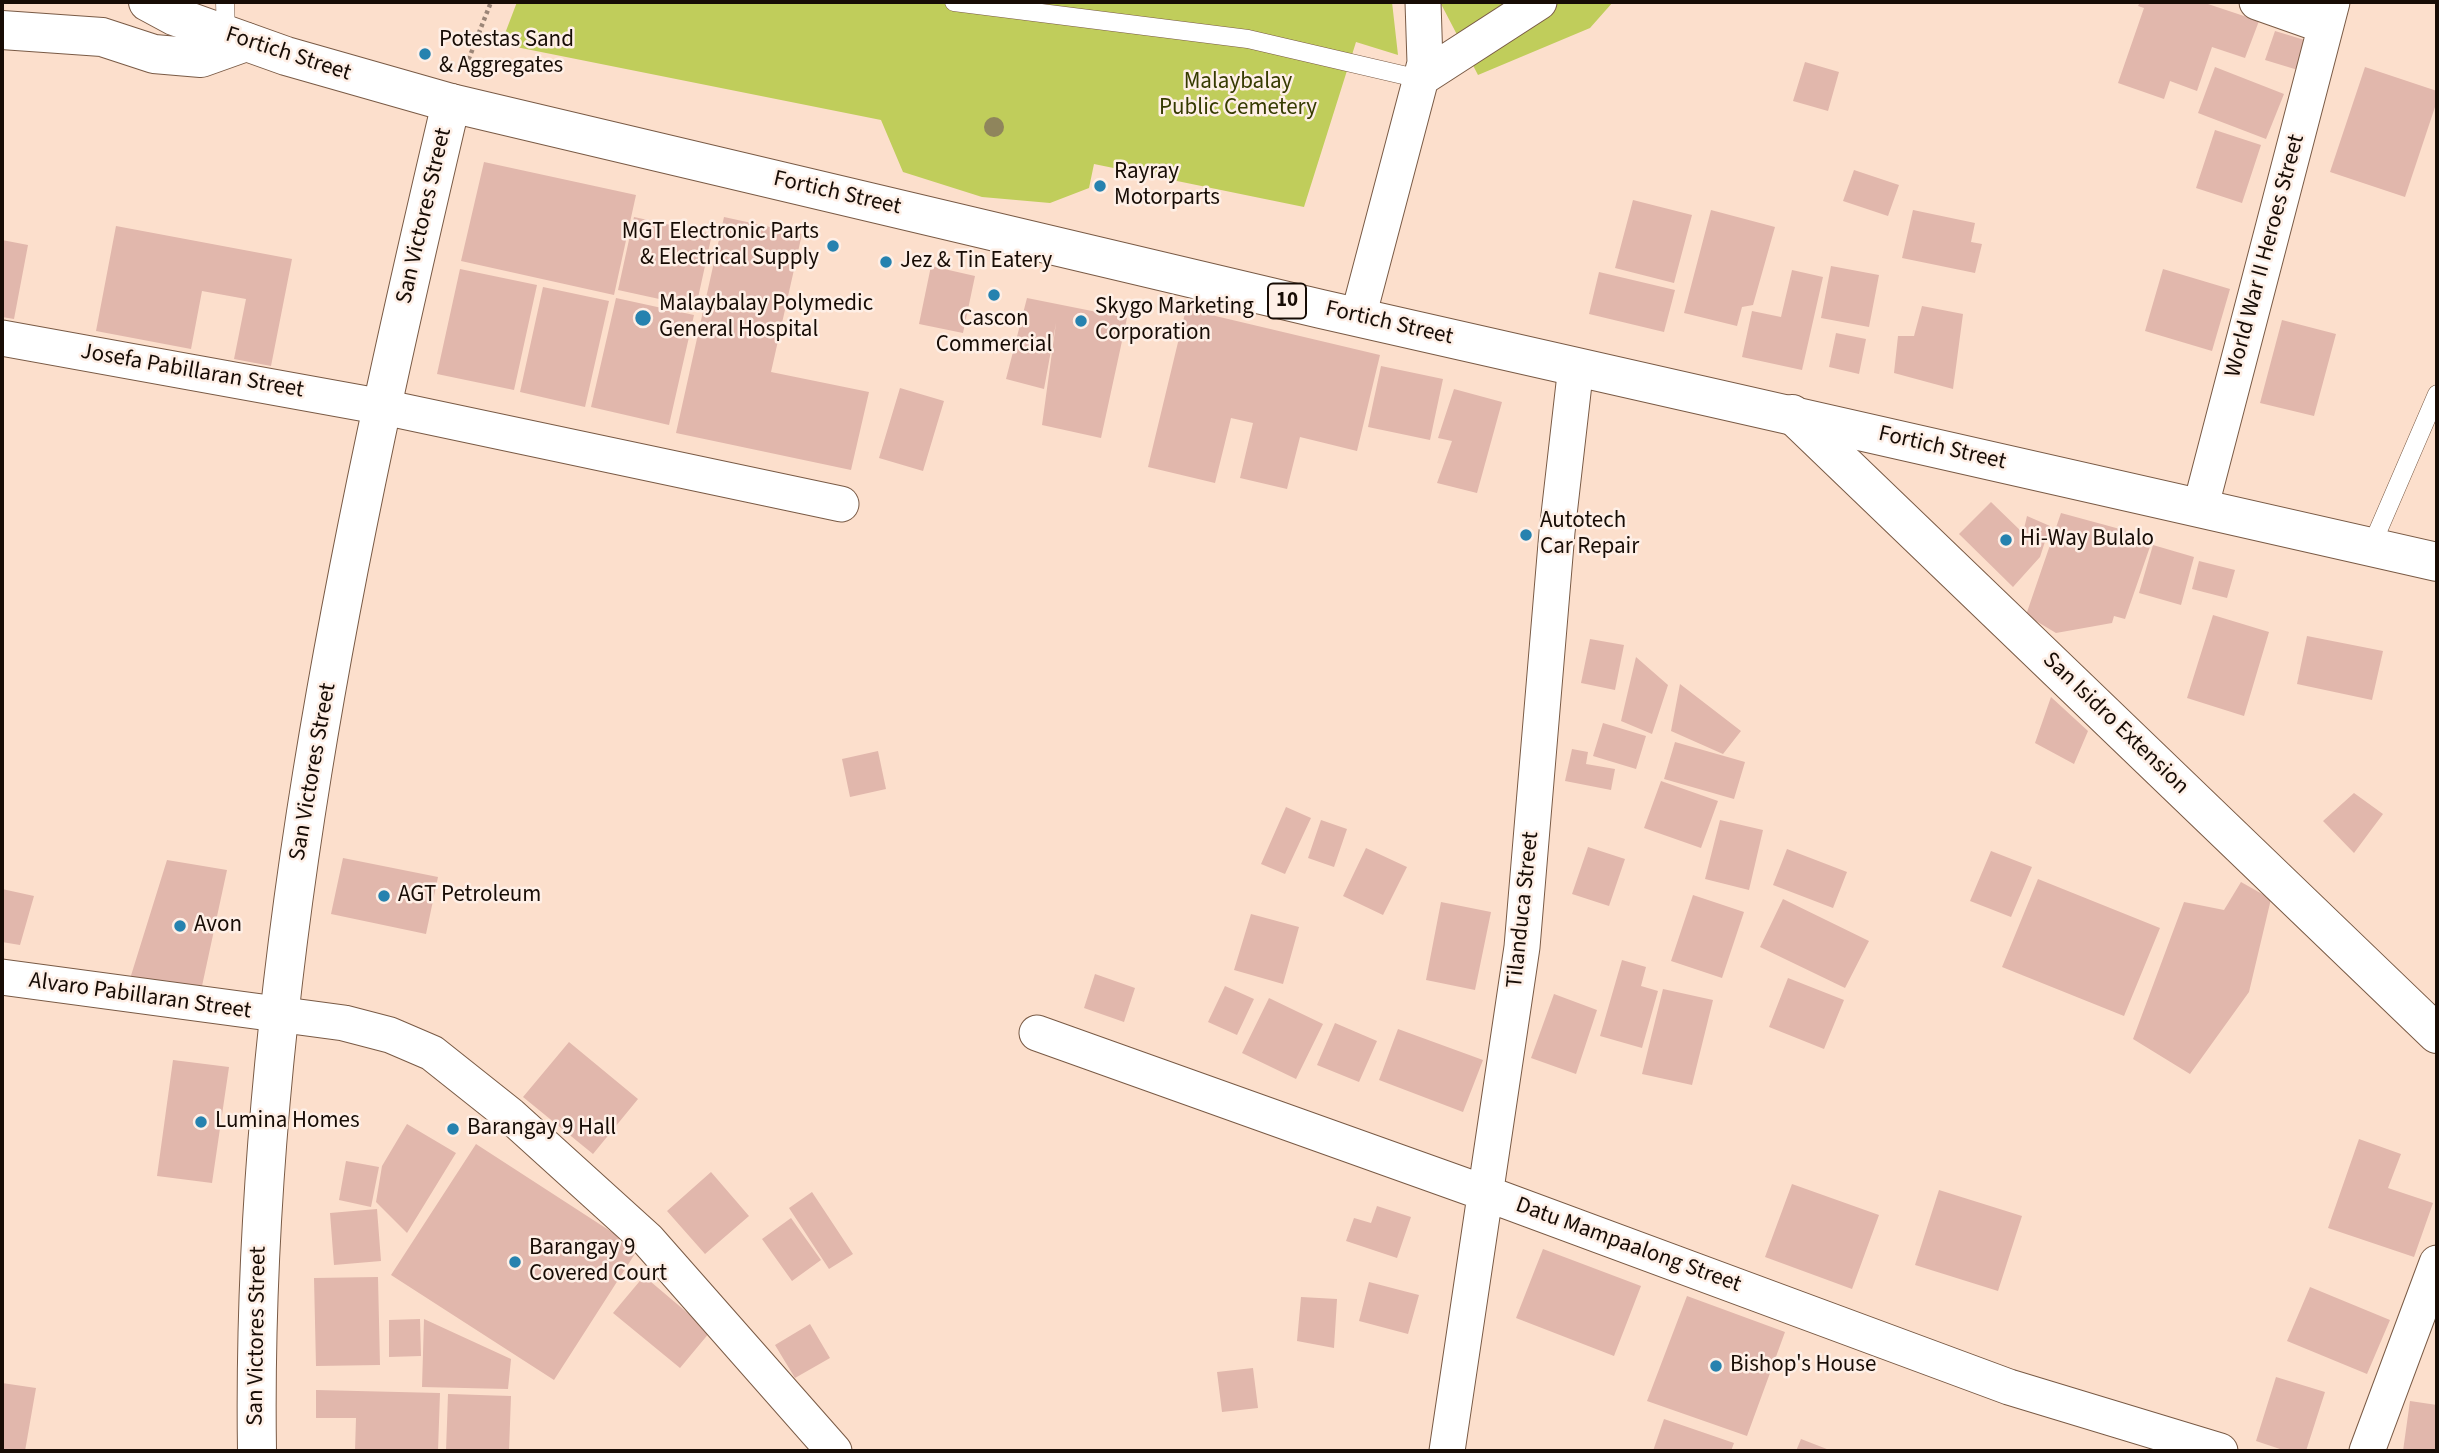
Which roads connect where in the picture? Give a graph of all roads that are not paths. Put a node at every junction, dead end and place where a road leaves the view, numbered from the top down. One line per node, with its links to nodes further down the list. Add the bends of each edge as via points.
1 (45, 2): 8 (main road)
2 (148, 2): 9 (main road, Fortich Street / 10, via 174,16)
3 (954, 2): 11 (lane, via 1248,39)
4 (1423, 2): 11 (street)
5 (1539, 2): 11 (street)
6 (2256, 2): 7 (street)
7 (2328, 14): 20 (street, World War II Heroes Street)
8 (2, 18)
9 (233, 26): 10 (main road, via 201,58 154,54 102,37); 12 (main road, Fortich Street / 10)
10 (2, 30)
11 (1420, 79): 13 (street)
12 (451, 103): 13 (main road, Fortich Street / 10); 17 (main road, San Victores Street)
13 (1358, 317): 15 (main road, Fortich Street / 10)
14 (2, 338): 17 (street, Josefa Pabillaran Street)
15 (1576, 366): 18 (main road, Fortich Street / 10); 27 (street, Tilanduca Street, via 1557,532 1522,947)
16 (2437, 394): 21 (lane)
17 (383, 407): 19 (street, Josefa Pabillaran Street); 24 (main road, San Victores Street, via 301,834)
18 (1792, 414): 20 (main road, Fortich Street / 10); 26 (main road, San Isidro Extension)
19 (841, 504)
20 (2200, 509): 21 (main road, Fortich Street / 10)
21 (2371, 547): 22 (main road, Fortich Street / 10)
22 (2437, 562)
23 (2, 977): 24 (street, Alvaro Pabillaran Street)
24 (278, 1016): 29 (main road, San Victores Street, via 259,1250); 30 (street, Alvaro Pabillaran Street, via 344,1023 390,1035 432,1053 472,1082 648,1240)
25 (1037, 1033): 27 (street, Datu Mampaalong Street)
26 (2437, 1034)
27 (1486, 1193): 31 (street, Tilanduca Street); 32 (street, Datu Mampaalong Street, via 2009,1387)
28 (2437, 1263): 33 (street)
29 (257, 1451)
30 (834, 1451)
31 (1447, 1451)
32 (2220, 1451)
33 (2367, 1451)

